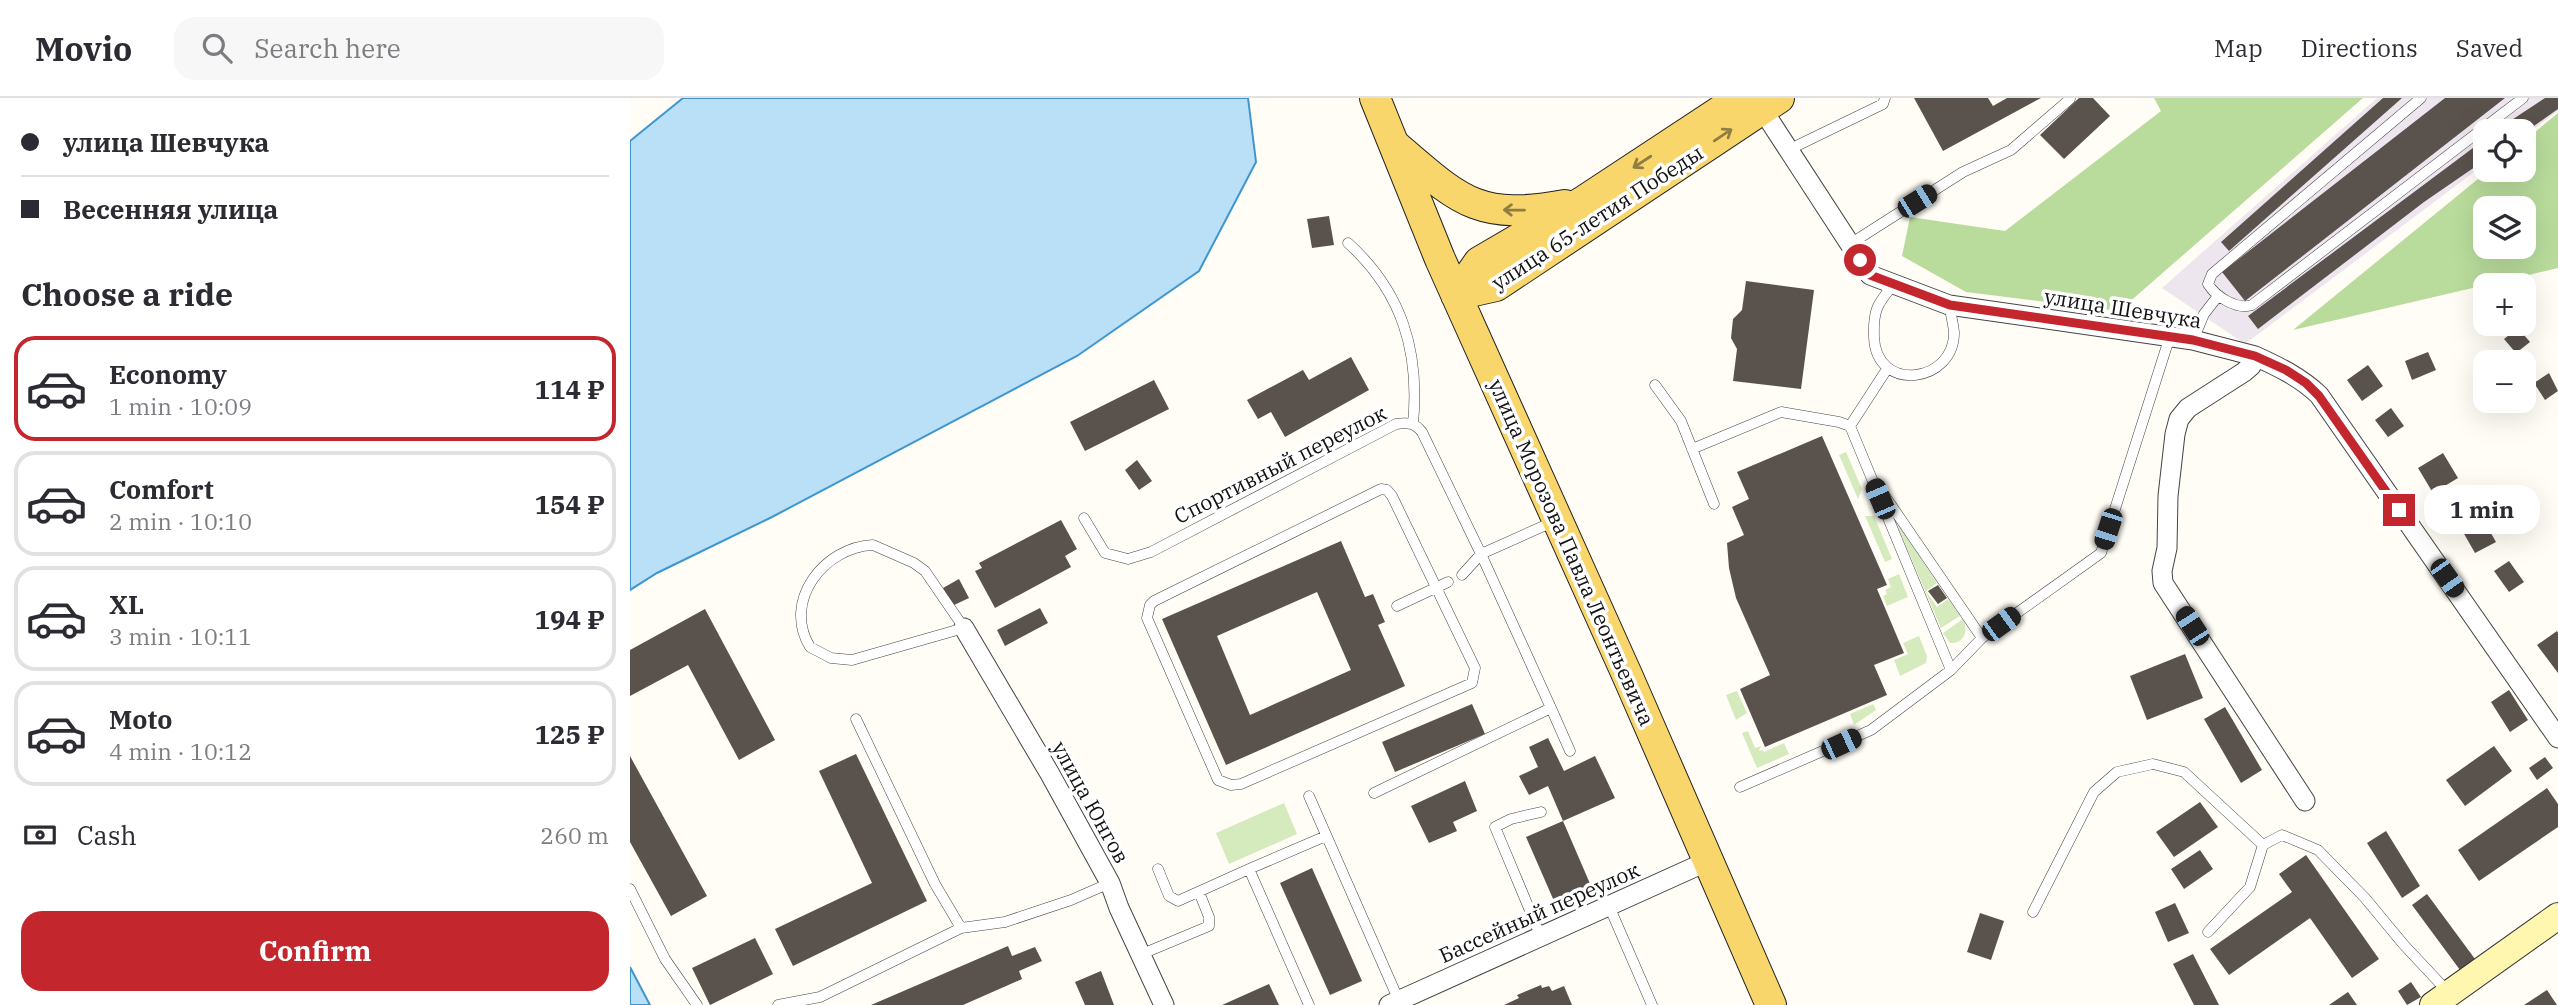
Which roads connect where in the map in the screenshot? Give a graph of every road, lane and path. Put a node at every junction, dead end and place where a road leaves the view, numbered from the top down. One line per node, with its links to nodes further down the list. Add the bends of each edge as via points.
1 (1374, 98): 7 (main road, улица Морозова Павла Леонтьевича)
2 (1885, 98): 8 (lane, via 1883,104)
3 (2421, 98): 14 (lane, via 2212,274 2208,284)
4 (2523, 98): 14 (lane, via 2252,305 2237,306)
5 (2070, 99): 11 (lane, via 2011,150 1963,172)
6 (1760, 102): 8 (street, улица Шевчука); 9 (main road, улица 65-летия Победы, one-way to 9); 13 (main road, улица 65-летия Победы, one-way to 6, via 1496,286)
7 (1391, 143): 9 (main road, one-way to 7, via 1522,211 1487,209 1445,188); 13 (main road, улица Морозова Павла Леонтьевича)
8 (1788, 150): 11 (street, улица Шевчука)
9 (1581, 202): 13 (main road, улица 65-летия Победы, via 1479,262)
10 (1348, 243): 21 (lane, via 1386,284 1407,331)
11 (1850, 244): 12 (street, улица Шевчука, via 1870,275)
12 (1894, 284): 15 (street, улица Шевчука); 19 (lane, via 1873,316 1874,351)
13 (1457, 295): 27 (main road, улица Морозова Павла Леонтьевича)
14 (2218, 296): 17 (lane)
15 (1950, 305): 16 (street, улица Шевчука); 19 (lane, via 1954,334 1946,359 1926,374 1911,376)
16 (2170, 336): 17 (street, улица Шевчука); 34 (lane, via 2101,553)
17 (2193, 340): 18 (street, улица Шевчука)
18 (2255, 356): 38 (street, улица Шевчука, via 2286,370 2319,396); 43 (street, via 2244,372 2188,408 2179,419 2163,583)
19 (1887, 369): 22 (lane)
20 (1655, 385): 23 (lane, via 1681,421)
21 (1413, 424): 26 (lane, Спортивный переулок, via 1396,424 1151,552 1128,559 1105,553); 28 (lane, Спортивный переулок, via 1422,432)
22 (1850, 426): 23 (lane, via 1781,412); 24 (lane)
23 (1692, 449): 25 (lane)
24 (1869, 475): 34 (lane); 35 (lane)
25 (1714, 504)
26 (1084, 518)
27 (1557, 520): 28 (lane); 47 (main road, улица Морозова Павла Леонтьевича)
28 (1481, 554): 29 (lane); 36 (lane, Спортивный переулок)
29 (1462, 575)
30 (1448, 582): 31 (lane)
31 (1436, 587): 31 (lane, via 1392,496 1381,489 1154,601 1147,618 1219,780 1241,784 1472,683 1475,668); 32 (lane)
32 (1396, 606)
33 (964, 628): 33 (lane, via 925,571 873,545 834,558 806,588 801,601 808,643 820,654 842,660); 50 (street, улица Юнгов)
34 (1982, 638): 35 (lane)
35 (1951, 670): 40 (lane, via 1871,730)
36 (1551, 708): 39 (lane, Спортивный переулок); 41 (lane)
37 (856, 719): 56 (lane)
38 (2558, 738)
39 (1570, 751)
40 (1740, 787)
41 (1374, 793)
42 (1309, 796): 45 (lane)
43 (2305, 801)
44 (1541, 812): 58 (lane, via 1495,827)
45 (1326, 836): 49 (lane); 61 (lane)
46 (2263, 845): 54 (lane, via 2184,772 2153,764 2117,772 2094,792); 57 (lane, via 2250,887); 60 (lane, via 2282,835 2318,849 2404,945)
47 (1708, 861): 53 (street, Бассейный переулок); 67 (main road, улица Морозова Павла Леонтьевича)
48 (1158, 869): 52 (lane, via 1173,899)
49 (1249, 869): 52 (lane); 65 (lane)
50 (1110, 883): 56 (lane, via 1005,922); 59 (street, улица Юнгов)
51 (630, 889): 62 (lane, via 665,959)
52 (1199, 892): 59 (lane, via 1209,926)
53 (1609, 906): 58 (street, Бассейный переулок); 66 (lane)
54 (2033, 912)
55 (2558, 916): 60 (street)
56 (961, 928): 63 (lane, via 820,997)
57 (2208, 932)
58 (1541, 937): 61 (street, Бассейный переулок)
59 (1142, 954): 64 (street, улица Юнгов)
60 (2441, 999)
61 (1396, 1004)
62 (697, 1005)
63 (778, 1005)
64 (1164, 1005)
65 (1309, 1005)
66 (1652, 1005)
67 (1771, 1005)

